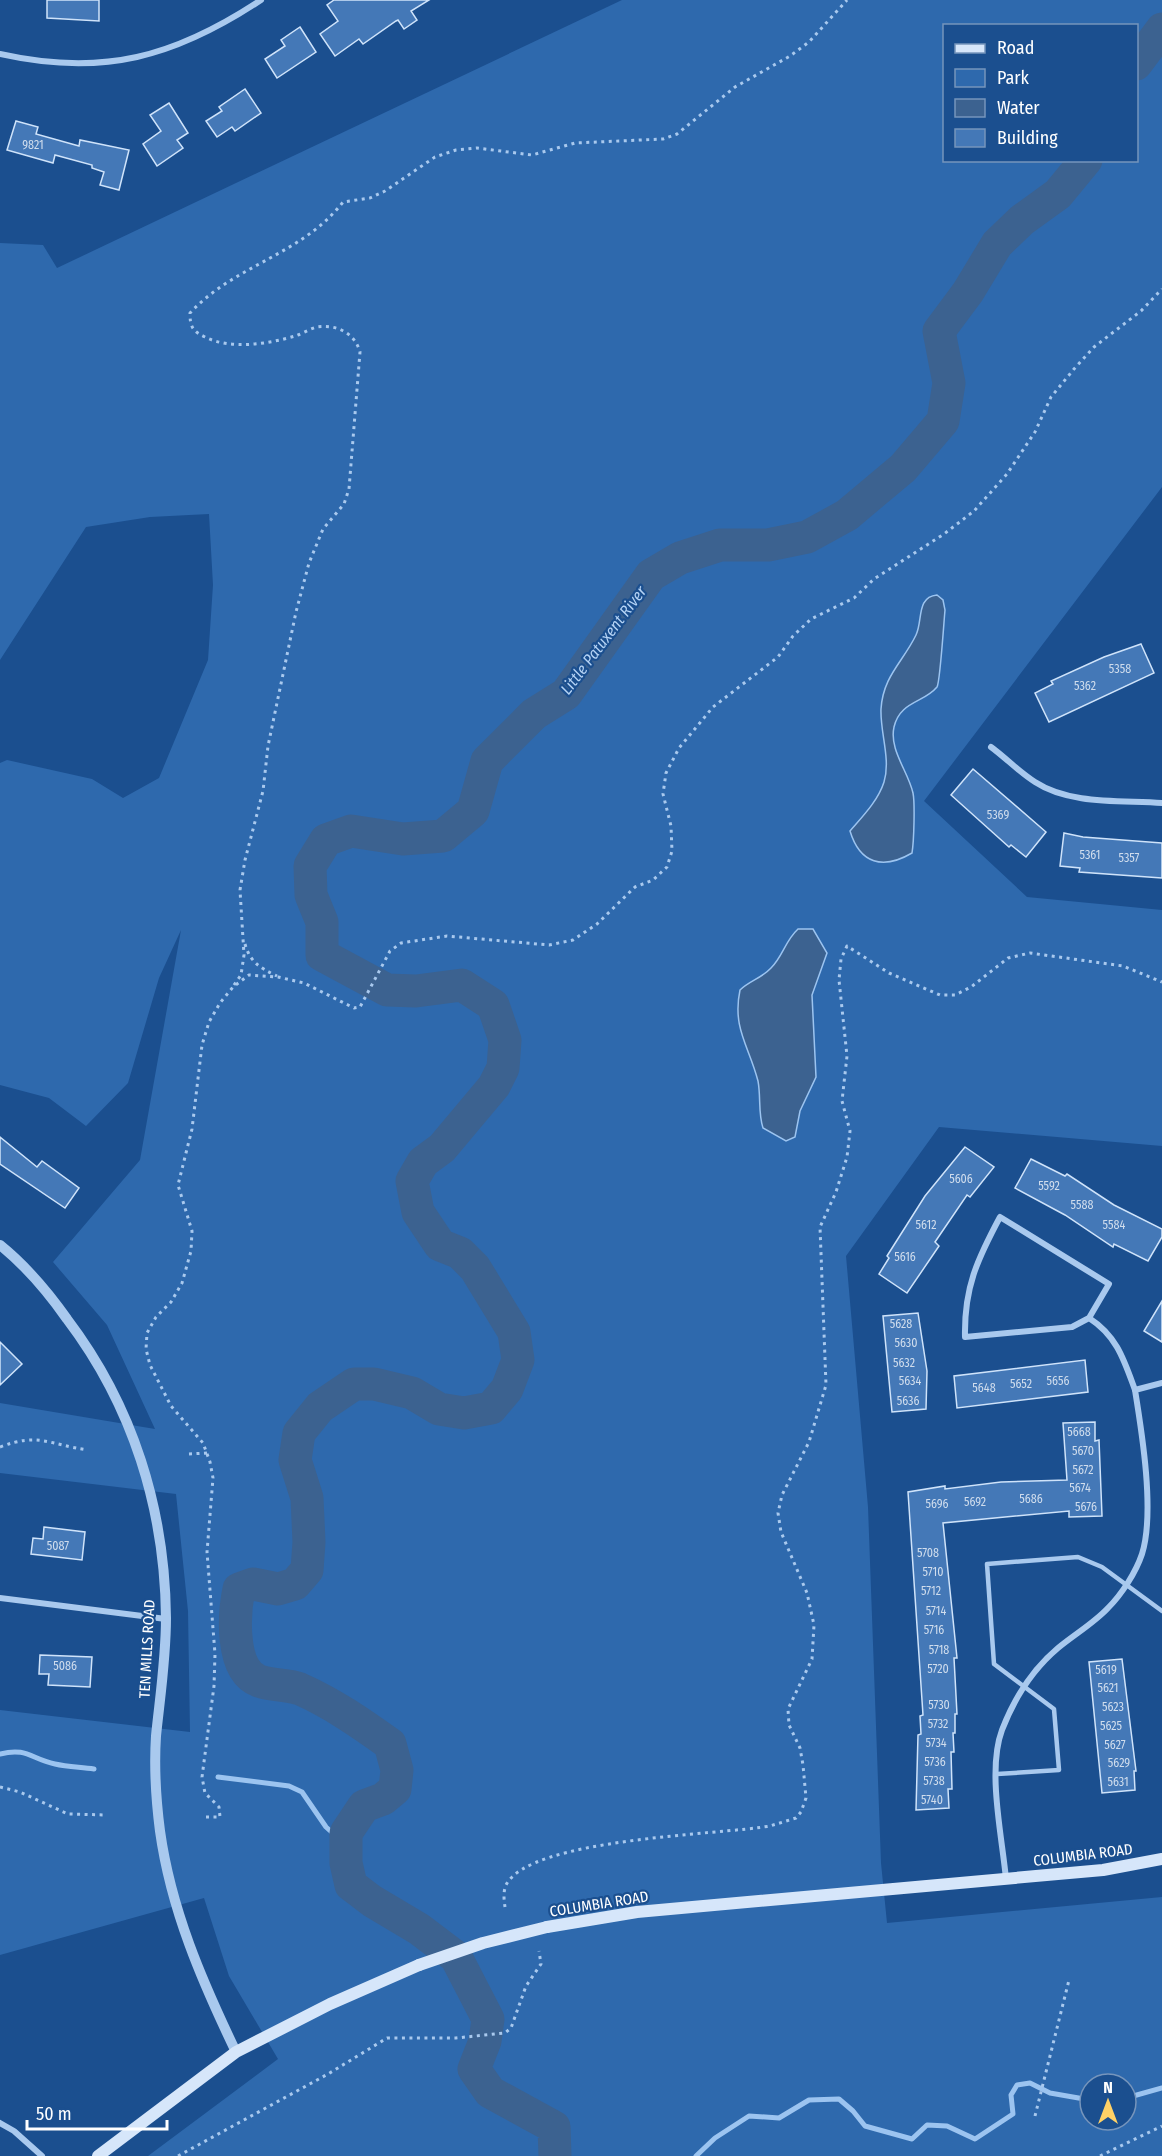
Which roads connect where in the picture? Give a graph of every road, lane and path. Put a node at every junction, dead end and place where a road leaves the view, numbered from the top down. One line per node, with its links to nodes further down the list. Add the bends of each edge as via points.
1 (261, 0): 3 (street, via 191,41 119,62 52,64)
2 (847, 0): 7 (path, via 809,42 735,87 677,134 663,139 575,143 532,155 477,148 435,157 385,191 343,202 302,242 228,283 190,313 194,332 213,341 266,343 317,327 345,331 356,340 360,352 349,489 344,504 323,528 296,612 240,890)
3 (0, 54)
4 (1162, 289): 8 (path, via 1074,369 1051,397 1035,432 1007,474 974,511 874,579 854,598 811,619 778,657 712,708 679,748 666,773 663,794 672,826 672,851 667,867 653,880 634,887 597,924 573,940 549,945 447,936 401,943 390,951 365,1001 354,1008 304,983)
5 (992, 747): 6 (street, via 1035,782 1053,791 1076,797)
6 (1162, 803)
7 (243, 940): 8 (path, via 249,957); 10 (path, via 241,975)
8 (278, 976): 10 (path, via 249,975)
9 (1162, 982): 30 (path, via 1123,966 1030,953 1008,958 955,995 940,995 889,973 847,946 839,980 847,1056 842,1101 850,1131 839,1184 820,1227 826,1385 809,1442 779,1503 781,1532 807,1593 814,1625 812,1659 788,1709 789,1725 803,1765 804,1807 796,1818 770,1826 572,1850 542,1860 514,1875 504,1892)
10 (233, 987): 17 (path, via 209,1022 202,1045 192,1129 178,1185 192,1231 191,1251 182,1283 147,1333 146,1349 165,1396)
11 (0, 1245): 22 (street, TEN MILLS ROAD, via 47,1292 80,1336 133,1433 153,1499)
12 (1089, 1318): 12 (street, via 1072,1327 965,1337 964,1308 970,1277 1000,1217 1109,1284); 14 (street, via 1104,1328 1118,1346)
13 (1162, 1383): 14 (street)
14 (1135, 1390): 19 (street, via 1141,1423 1146,1530 1142,1553)
15 (0, 1447): 16 (path, via 19,1439 35,1438)
16 (88, 1450)
17 (207, 1453): 18 (path); 27 (path, via 213,1478 207,1552 215,1665 202,1777 205,1793 219,1807 220,1817)
18 (189, 1454)
19 (1125, 1586): 21 (lane); 23 (street, via 1109,1607 1056,1650); 23 (lane, via 1102,1567 1078,1557 987,1564 994,1664)
20 (0, 1598): 22 (street)
21 (1162, 1611)
22 (166, 1619): 33 (street, TEN MILLS ROAD, via 156,1739 160,1829 167,1875 204,1985)
23 (1024, 1685): 24 (street, via 1001,1732); 24 (lane, via 1054,1709 1059,1770)
24 (996, 1774): 29 (street)
25 (0, 1787): 26 (path, via 68,1814)
26 (107, 1815)
27 (206, 1817)
28 (1162, 1859): 29 (main road, COLUMBIA ROAD, via 1103,1870)
29 (1006, 1879): 33 (main road, COLUMBIA ROAD, bridge, via 637,1912 547,1927 419,1965)
30 (506, 1907)
31 (539, 1951): 39 (path, via 541,1964 526,1986 517,2018 505,2033 387,2038)
32 (1070, 1980): 34 (path)
33 (236, 2052): 38 (main road, COLUMBIA ROAD)
34 (1035, 2116)
35 (0, 2123): 37 (street)
36 (1162, 2126): 40 (path)
37 (42, 2156)
38 (98, 2156)
39 (178, 2156)
40 (1100, 2156)

